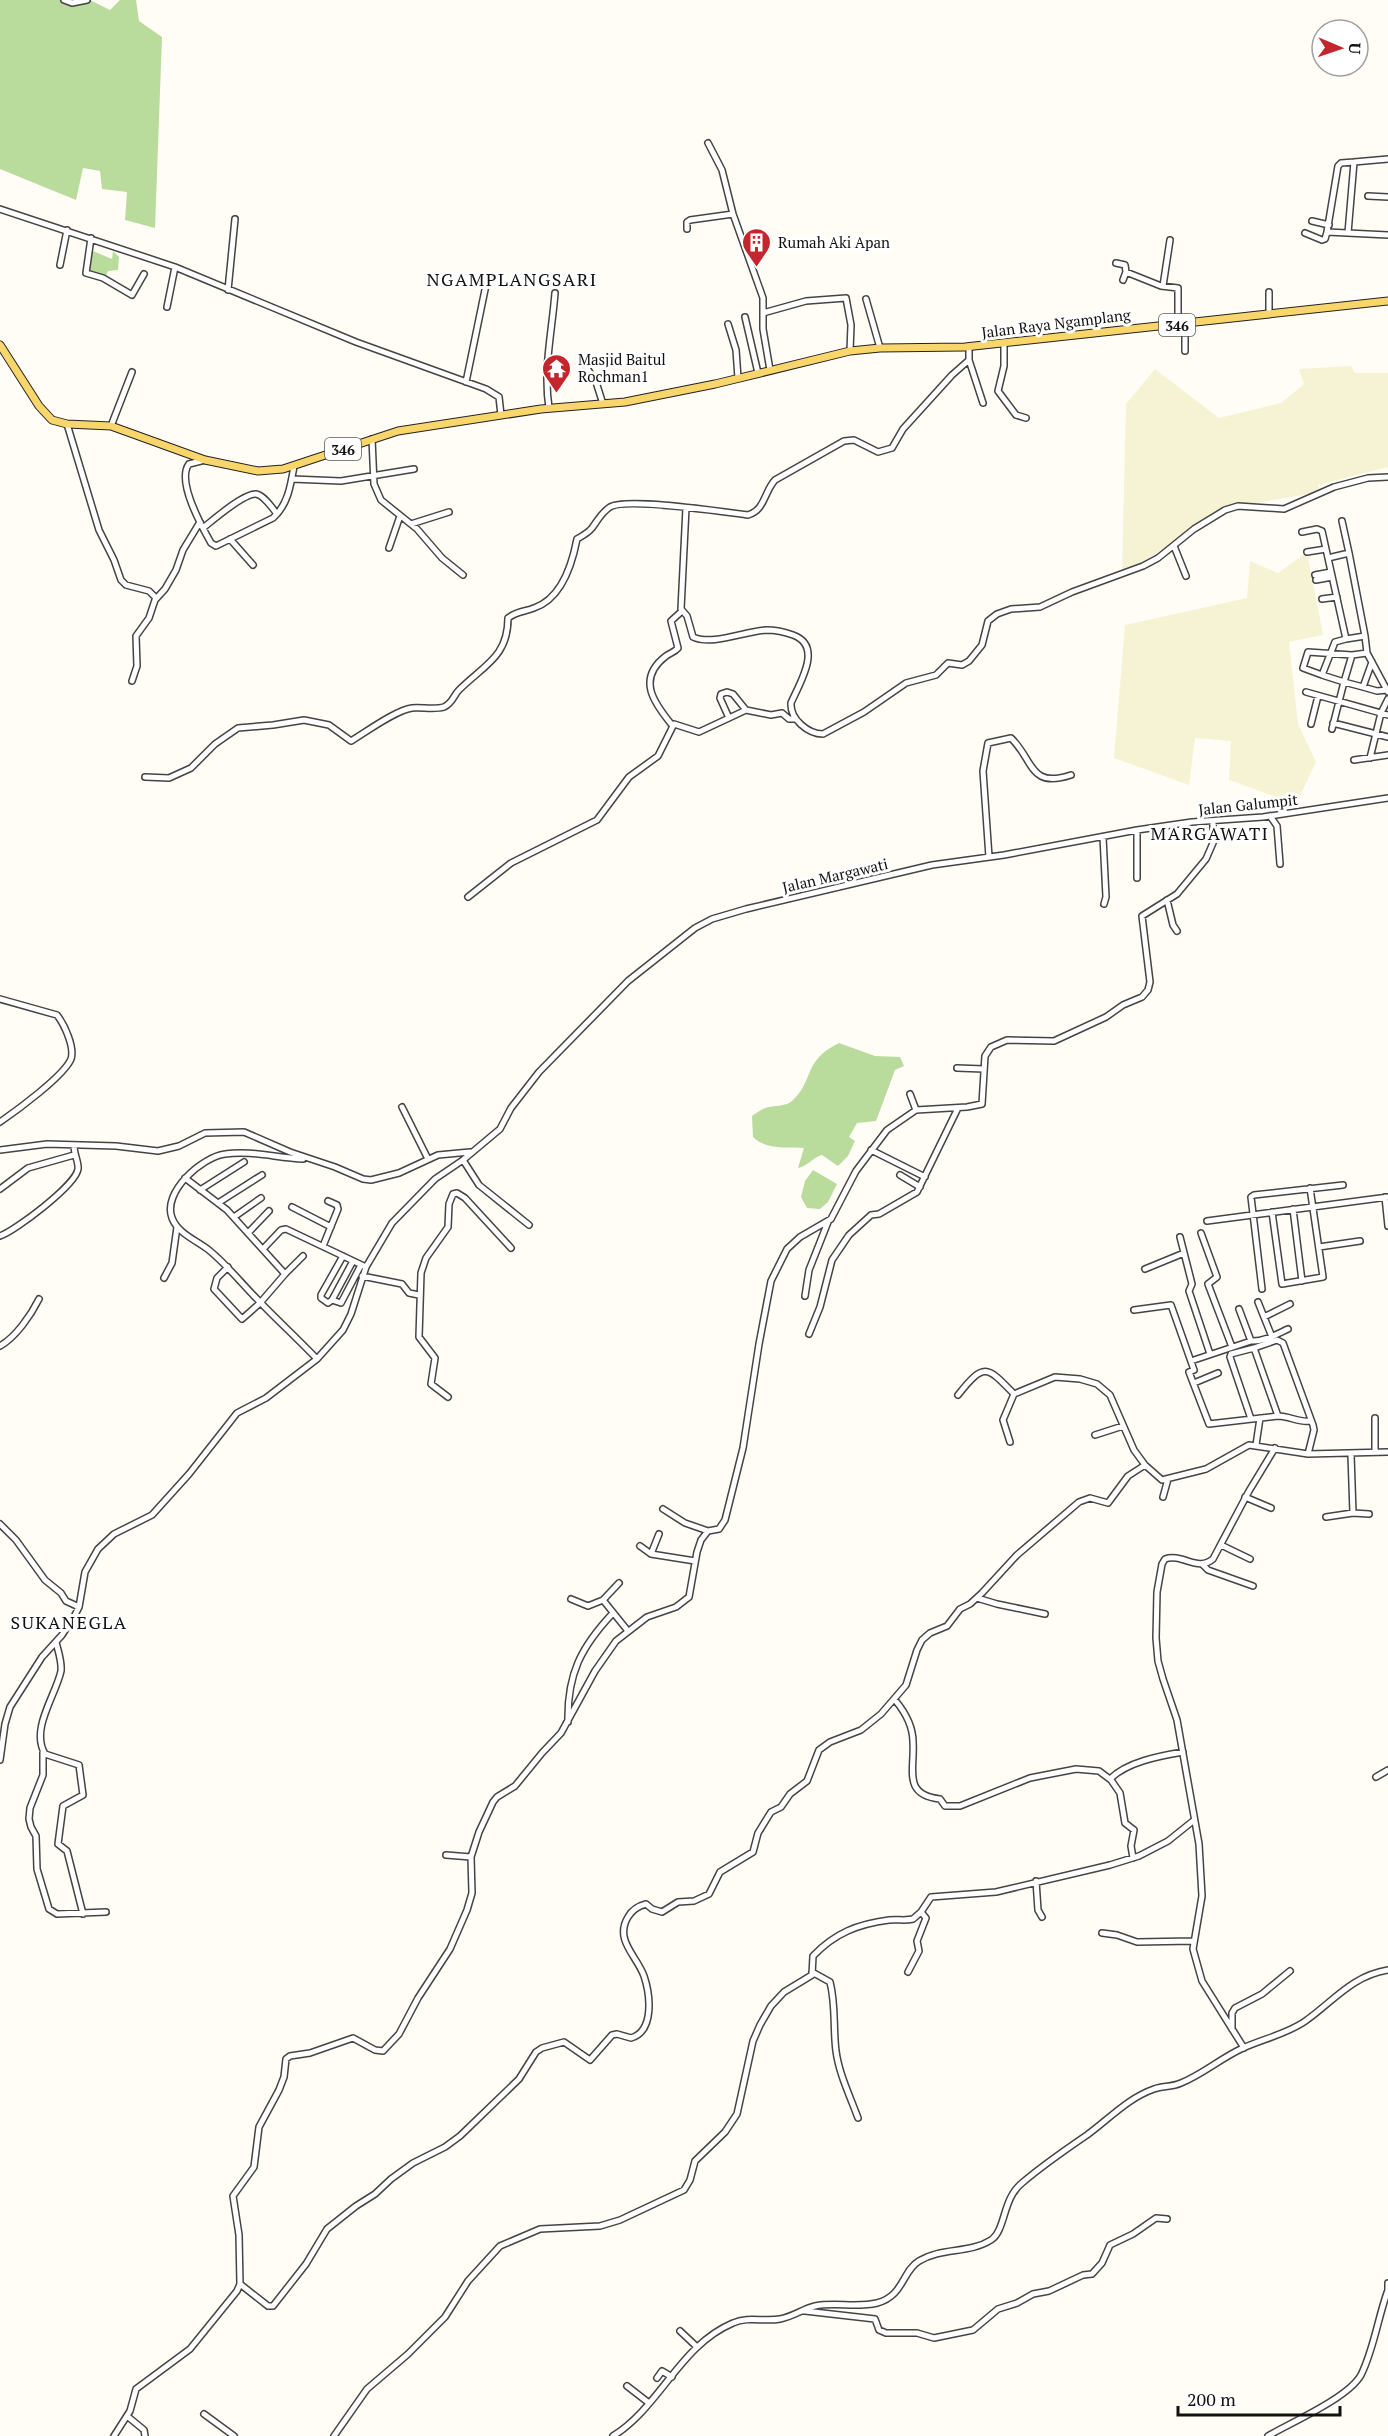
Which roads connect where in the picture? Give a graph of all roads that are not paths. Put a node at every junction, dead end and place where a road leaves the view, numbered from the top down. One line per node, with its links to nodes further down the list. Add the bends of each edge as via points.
1 (64, 0): 2 (street)
2 (87, 0)
3 (708, 143): 9 (street, via 722,170)
4 (1388, 159): 5 (street)
5 (1354, 162): 13 (street, via 1338,166); 16 (street)
6 (1368, 196): 7 (street)
7 (1388, 197)
8 (0, 209): 14 (street)
9 (733, 214): 12 (street, via 690,220); 34 (street, via 762,294)
10 (235, 219): 28 (street)
11 (1312, 221): 13 (street)
12 (687, 229)
13 (1328, 229): 15 (street, via 1323,240); 16 (street)
14 (67, 230): 18 (street); 21 (street)
15 (1305, 233)
16 (1347, 233): 17 (street)
17 (1388, 235)
18 (91, 238): 22 (street); 24 (street, via 86,273 132,295)
19 (1170, 240): 27 (street)
20 (1116, 263): 23 (street, via 1125,265)
21 (60, 265)
22 (175, 267): 28 (street); 33 (street)
23 (1126, 272): 26 (street); 27 (street)
24 (144, 274)
25 (487, 280): 51 (street)
26 (1123, 280)
27 (1163, 286): 38 (street, via 1179,289)
28 (228, 290): 51 (street)
29 (1269, 292): 35 (street)
30 (555, 293): 54 (street, via 546,362)
31 (866, 299): 42 (street)
32 (1388, 301): 35 (main road, Jalan Raya Ngamplang / 346)
33 (167, 307)
34 (763, 313): 43 (street, via 806,301 846,298); 47 (street)
35 (1269, 314): 38 (main road, Jalan Raya Ngamplang / 346)
36 (745, 317): 49 (street)
37 (728, 324): 50 (street, via 736,350)
38 (1181, 324): 39 (main road, Jalan Raya Ngamplang / 346); 44 (street)
39 (1004, 343): 41 (main road, Jalan Raya Ngamplang / 346); 56 (street, via 998,392 1016,415)
40 (0, 345): 57 (main road, 346, via 39,406 52,420)
41 (965, 347): 42 (main road, Jalan Raya Ngamplang / 346); 45 (street)
42 (880, 348): 43 (main road, Jalan Raya Ngamplang / 346)
43 (850, 351): 47 (main road, Jalan Raya Ngamplang / 346)
44 (1185, 351)
45 (969, 360): 52 (street); 66 (street, via 903,429 890,450 874,452 854,440 844,441 775,480 760,508 752,514)
46 (585, 365): 53 (street)
47 (770, 370): 49 (main road, Jalan Raya Ngamplang / 346)
48 (132, 372): 58 (street)
49 (758, 373): 50 (main road, Jalan Raya Ngamplang / 346)
50 (738, 378): 53 (main road, Jalan Raya Ngamplang / 346)
51 (466, 382): 55 (street, via 497,395)
52 (983, 403)
53 (603, 404): 54 (main road, 346)
54 (549, 408): 55 (main road, 346)
55 (501, 415): 59 (main road, 346, via 398,431)
56 (1026, 418)
57 (67, 424): 58 (main road, 346); 87 (street, via 99,530 121,580 149,591)
58 (111, 426): 60 (main road, 346)
59 (372, 439): 61 (main road, 346); 63 (street)
60 (205, 460): 61 (main road, 346, via 241,470); 72 (street, via 186,468 190,499)
61 (294, 466): 65 (street)
62 (414, 469): 63 (street)
63 (373, 476): 65 (street, via 341,481); 69 (street, via 381,500)
64 (1388, 477): 76 (street, via 1334,487 1284,508 1232,507 1194,529)
65 (292, 480): 68 (street)
66 (686, 509): 89 (street); 118 (street, via 628,502 612,506 599,516 577,540 572,562 549,601 517,611 508,618 504,647 444,707 410,708 351,741 329,725 304,720 238,728 191,768 169,778)
67 (449, 512): 71 (street)
68 (278, 514): 72 (street, via 255,494); 74 (street)
69 (400, 516): 71 (street); 75 (street)
70 (1342, 521): 79 (street)
71 (411, 524): 82 (street)
72 (201, 525): 74 (street, via 213,545); 87 (street)
73 (1302, 532): 77 (street, via 1321,530)
74 (230, 539): 81 (street)
75 (389, 548)
76 (1176, 549): 84 (street); 109 (street, via 1040,607 997,614 988,621 982,645 967,663 945,664 936,675 906,683 827,733 816,734)
77 (1326, 549): 78 (street); 80 (street)
78 (1307, 552)
79 (1349, 553): 80 (street); 90 (street)
80 (1328, 558): 83 (street)
81 (253, 565)
82 (463, 575)
83 (1331, 575): 85 (street); 86 (street)
84 (1186, 576)
85 (1316, 578)
86 (1337, 597): 88 (street); 91 (street)
87 (156, 598): 97 (street, via 149,618 136,636 137,666)
88 (1322, 599)
89 (682, 613): 109 (street, via 693,637 698,639 766,630 800,638 808,659 791,703); 111 (street, via 672,618 670,625 678,648 656,667 649,683 657,706)
90 (1365, 636): 91 (street); 92 (street)
91 (1346, 639): 93 (street, via 1335,642)
92 (1367, 653): 94 (street); 95 (street)
93 (1329, 654): 94 (street); 96 (street); 96 (street, via 1308,652 1303,665 1303,669)
94 (1352, 655): 98 (street)
95 (1372, 662): 99 (street); 100 (street)
96 (1323, 675): 98 (street)
97 (132, 681)
98 (1344, 682): 99 (street); 104 (street)
99 (1363, 687): 100 (street)
100 (1387, 691)
101 (1306, 692): 102 (street)
102 (1318, 696): 104 (street); 110 (street)
103 (1388, 699): 106 (street)
104 (1338, 701): 106 (street); 112 (street, via 1333,726)
105 (746, 711): 108 (street); 108 (street, via 733,694 724,693 720,697); 109 (street, via 782,713)
106 (1381, 713): 107 (street); 112 (street)
107 (1388, 715)
108 (729, 718): 111 (street, via 699,732)
109 (795, 719)
110 (1311, 723)
111 (672, 725): 128 (street, via 659,753 629,777 597,820 509,864)
112 (1376, 734): 113 (street); 115 (street)
113 (1388, 737)
114 (1388, 755): 115 (street)
115 (1370, 758): 116 (street)
116 (1354, 760)
117 (1071, 775): 125 (street, via 1042,778 1029,766 1014,740 989,742 983,771)
118 (145, 777)
119 (1388, 798): 120 (street, Jalan Galumpit)
120 (1270, 816): 121 (street, Jalan Galumpit); 126 (street, via 1276,826)
121 (1213, 821): 122 (street, Jalan Galumpit); 129 (street, via 1211,851 1177,894)
122 (1137, 830): 123 (street, Jalan Galumpit); 127 (street)
123 (1103, 837): 124 (street, Jalan Galumpit); 130 (street)
124 (1004, 855): 125 (street, Jalan Margawati)
125 (989, 857): 143 (street, Jalan Margawati, via 908,870 757,906 695,928 628,981 573,1035 526,1088 500,1129)
126 (1280, 864)
127 (1137, 878)
128 (468, 897)
129 (1167, 900): 131 (street); 134 (street, via 1142,916 1150,982 1142,996 1054,1041 1002,1041 986,1053)
130 (1104, 904)
131 (1177, 931)
132 (0, 999): 139 (street, via 57,1015 71,1056 35,1097)
133 (957, 1068): 134 (street)
134 (984, 1070): 137 (street, via 982,1104)
135 (910, 1094): 138 (street)
136 (402, 1107): 146 (street)
137 (958, 1108): 138 (street); 151 (street)
138 (916, 1110): 142 (street, via 887,1130)
139 (0, 1122)
140 (74, 1146): 141 (street, via 47,1144); 144 (street); 145 (street, via 158,1151 205,1133 244,1132)
141 (0, 1150)
142 (872, 1150): 151 (street); 170 (street)
143 (474, 1151): 146 (street, via 443,1153); 147 (street, Jalan Margawati)
144 (74, 1155): 156 (street, via 28,1168); 177 (street, via 78,1169 67,1186)
145 (308, 1159): 146 (street, via 371,1180 399,1173); 152 (street, via 222,1154)
146 (428, 1159)
147 (463, 1160): 171 (street, via 479,1185); 188 (street, Jalan Margawati, via 435,1179 406,1207)
148 (244, 1162): 157 (street)
149 (262, 1175): 161 (street)
150 (900, 1175): 154 (street)
151 (925, 1177): 154 (street)
152 (185, 1178): 157 (street); 173 (street, via 171,1207)
153 (1342, 1185): 155 (street)
154 (920, 1187): 207 (street, via 912,1196 871,1215 844,1241 829,1265 820,1307)
155 (1310, 1188): 162 (street); 167 (street, via 1254,1195 1250,1199)
156 (0, 1189)
157 (200, 1190): 161 (street)
158 (1387, 1197): 162 (street); 172 (street)
159 (261, 1198): 168 (street)
160 (328, 1201): 174 (street, via 338,1208)
161 (218, 1203): 168 (street)
162 (1313, 1207): 164 (street); 181 (street)
163 (292, 1208): 174 (street)
164 (1293, 1209): 166 (street); 194 (street)
165 (269, 1211): 175 (street)
166 (1272, 1212): 167 (street); 194 (street, via 1282,1284)
167 (1252, 1215): 169 (street); 195 (street)
168 (234, 1217): 175 (street)
169 (1207, 1221)
170 (828, 1222): 197 (street, via 809,1270); 245 (street, via 791,1245 775,1270 743,1449 723,1524 716,1531)
171 (529, 1225)
172 (1388, 1226)
173 (177, 1227): 189 (street); 193 (street, via 172,1263)
174 (331, 1227): 180 (street)
175 (248, 1233): 183 (street)
176 (1201, 1233): 211 (street, via 1217,1277 1208,1284)
177 (0, 1236)
178 (1180, 1237): 184 (street)
179 (1360, 1241): 181 (street)
180 (323, 1246): 183 (street, via 284,1229); 186 (street)
181 (1319, 1247): 194 (street, via 1323,1277)
182 (511, 1248): 196 (street, via 465,1198 454,1193 449,1204 448,1227 423,1264)
183 (263, 1249): 191 (street)
184 (1184, 1253): 190 (street); 213 (street, via 1192,1284 1189,1291)
185 (303, 1256): 191 (street)
186 (343, 1256): 187 (street); 199 (street, via 321,1295 328,1303)
187 (353, 1261): 188 (street); 199 (street)
188 (363, 1266): 192 (street); 199 (street, via 341,1303)
189 (228, 1267): 201 (street); 201 (street, via 216,1278 214,1289 237,1316 245,1318)
190 (1145, 1269)
191 (285, 1274): 201 (street)
192 (362, 1276): 196 (street, via 400,1284 409,1293); 214 (street, via 343,1330)
193 (164, 1278)
194 (1302, 1281)
195 (1262, 1289)
196 (419, 1295): 220 (street, via 419,1337 435,1358 431,1384)
197 (805, 1296)
198 (39, 1299): 210 (street, via 33,1311)
199 (332, 1300)
200 (1258, 1302): 205 (street)
201 (261, 1303): 214 (street)
202 (1290, 1304): 205 (street)
203 (1239, 1309): 209 (street)
204 (1134, 1310): 215 (street, via 1171,1305)
205 (1264, 1317): 208 (street)
206 (1288, 1329): 208 (street)
207 (809, 1334)
208 (1272, 1336): 209 (street)
209 (1251, 1341): 211 (street)
210 (0, 1346)
211 (1232, 1347): 213 (street)
212 (1254, 1348): 221 (street); 224 (street, via 1231,1354 1230,1358); 225 (street, via 1277,1340 1282,1342)
213 (1210, 1354): 215 (street)
214 (317, 1359): 258 (street, via 266,1398 237,1413 152,1515 114,1534 98,1549 85,1572)
215 (1191, 1361): 217 (street, via 1194,1370 1189,1372)
216 (1218, 1373): 217 (street)
217 (1194, 1383): 224 (street, via 1209,1424)
218 (1014, 1394): 219 (street, via 991,1371 975,1376); 226 (street, via 1051,1377 1089,1381 1110,1395); 228 (street, via 1003,1420)
219 (958, 1395)
220 (448, 1397)
221 (1278, 1416): 222 (street); 225 (street)
222 (1260, 1418): 224 (street); 229 (street)
223 (1375, 1418): 231 (street)
224 (1251, 1419)
225 (1311, 1421): 233 (street, via 1314,1430)
226 (1123, 1426): 227 (street); 235 (street)
227 (1095, 1435)
228 (1010, 1442)
229 (1256, 1445): 230 (street); 236 (street, via 1242,1448 1206,1469)
230 (1275, 1448): 233 (street); 238 (street)
231 (1375, 1452): 232 (street); 234 (street)
232 (1388, 1452)
233 (1308, 1454): 234 (street)
234 (1351, 1455): 241 (street)
235 (1145, 1466): 236 (street, via 1160,1480); 255 (street, via 1128,1476 1108,1503 1092,1498 1083,1500 1048,1526)
236 (1168, 1479): 237 (street)
237 (1163, 1497)
238 (1245, 1497): 239 (street); 247 (street)
239 (1272, 1508)
240 (663, 1509): 245 (street)
241 (1353, 1513): 242 (street); 243 (street)
242 (1369, 1514)
243 (1326, 1517)
244 (0, 1524): 258 (street, via 45,1580 66,1601)
245 (708, 1531): 251 (street)
246 (659, 1534): 249 (street)
247 (1221, 1545): 250 (street); 252 (street, via 1213,1559)
248 (640, 1546): 249 (street)
249 (651, 1554): 251 (street)
250 (1250, 1558)
251 (695, 1561): 261 (street, via 685,1602 647,1617)
252 (1202, 1564): 254 (street, via 1208,1570); 267 (street, via 1176,1557 1165,1559 1157,1592 1158,1661)
253 (619, 1583): 257 (street)
254 (1253, 1586)
255 (977, 1598): 260 (street); 263 (street, via 960,1609 947,1626 930,1633 920,1643 906,1685)
256 (571, 1599): 257 (street, via 588,1606)
257 (603, 1600): 259 (street)
258 (79, 1607): 262 (street)
259 (613, 1613): 261 (street); 265 (street, via 591,1637 579,1661 569,1694)
260 (1045, 1614)
261 (628, 1631): 265 (street, via 595,1671)
262 (56, 1642): 264 (street, via 17,1694); 266 (street, via 61,1668 42,1727)
263 (895, 1700): 271 (street, via 910,1723 915,1787 945,1806 960,1806 1030,1778 1076,1768 1099,1771); 292 (street, via 861,1730 819,1750 807,1781 790,1794 782,1807 771,1812 758,1833 755,1849 720,1872 709,1894 694,1901 678,1902 662,1912 646,1904 631,1911 625,1922 624,1939 643,1975 648,2001 646,2024 639,2034 631,2038 612,2035 590,2060 564,2042 542,2048 519,2079 460,2136 391,2179 327,2229 273,2306)
264 (2, 1723): 268 (street)
265 (568, 1724): 274 (street, via 515,1786 497,1797)
266 (42, 1750): 279 (street, via 43,1775 29,1813 36,1836 37,1869 51,1912); 279 (street, via 79,1765 83,1795 63,1806 58,1840 59,1846 67,1851)
267 (1183, 1752): 271 (street, via 1148,1759 1118,1771); 272 (street)
268 (0, 1760)
269 (1388, 1770): 270 (street)
270 (1376, 1777)
271 (1110, 1779): 275 (street, via 1120,1793 1125,1823 1134,1830)
272 (1193, 1821): 275 (street, via 1175,1837); 282 (street, via 1202,1896)
273 (446, 1855): 274 (street)
274 (471, 1857): 292 (street, via 472,1893 450,1949 386,2050 378,2051 353,2038 286,2059 279,2090 259,2127 255,2163 233,2196)
275 (1133, 1858): 276 (street, via 1059,1879)
276 (1036, 1881): 278 (street, via 996,1892 933,1896); 280 (street)
277 (106, 1912): 279 (street)
278 (921, 1912): 285 (street, via 913,1920 888,1920 843,1931 813,1956); 286 (street, via 926,1919 916,1944 919,1951)
279 (83, 1914)
280 (1042, 1917)
281 (1102, 1933): 282 (street, via 1137,1942)
282 (1194, 1941): 287 (street, via 1202,1981)
283 (1388, 1970): 288 (street, via 1351,1983 1304,2022)
284 (1290, 1971): 287 (street, via 1262,1994 1235,2008)
285 (812, 1972): 289 (street, via 830,1982 839,2066); 305 (street, via 784,1992 763,2019 755,2036 737,2114 725,2132 695,2161 684,2190 620,2220 600,2226 540,2229 500,2246 468,2281 445,2317 368,2389)
286 (908, 1972)
287 (1232, 2029): 288 (street)
288 (1244, 2048): 293 (street, via 1181,2083 1150,2091 1118,2109 1063,2150 1017,2188 1006,2205 998,2234 991,2240 973,2248 935,2253 916,2262 897,2291 879,2302 820,2305)
289 (858, 2118)
290 (1167, 2219): 293 (street, via 1156,2218 1133,2235 1110,2245 1092,2274 998,2309 973,2330 934,2338 910,2332 886,2333 878,2329 875,2319)
291 (1388, 2283): 307 (street, via 1357,2380 1338,2397)
292 (240, 2284): 301 (street, via 190,2349 136,2388)
293 (803, 2310): 295 (street, via 779,2319 734,2322)
294 (680, 2331): 295 (street)
295 (697, 2347): 296 (street)
296 (672, 2376): 297 (street, via 662,2371); 299 (street)
297 (657, 2378)
298 (627, 2386): 299 (street)
299 (649, 2403): 306 (street)
300 (204, 2414): 304 (street)
301 (127, 2416): 302 (street); 303 (street, via 144,2430)
302 (114, 2436)
303 (145, 2436)
304 (234, 2436)
305 (334, 2436)
306 (613, 2436)
307 (1268, 2436)

